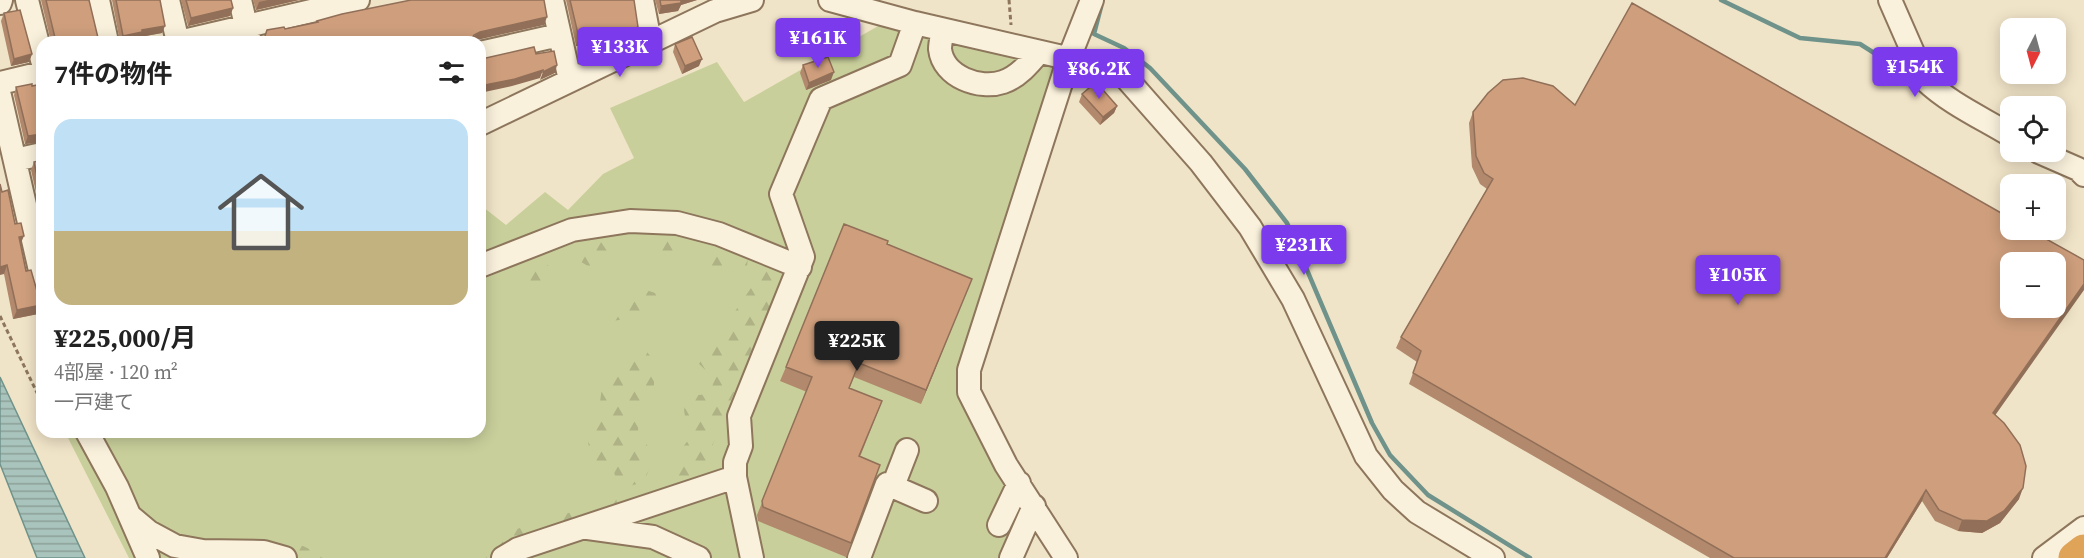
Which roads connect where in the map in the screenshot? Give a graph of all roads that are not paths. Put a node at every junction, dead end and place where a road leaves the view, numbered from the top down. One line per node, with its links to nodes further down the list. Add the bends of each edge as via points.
1 (27, 0): 18 (street)
2 (98, 0): 19 (street)
3 (168, 0): 20 (street)
4 (240, 0): 16 (street)
5 (358, 0): 16 (street)
6 (552, 0): 17 (street)
7 (642, 0): 22 (street)
8 (752, 0): 13 (street)
9 (830, 0): 12 (street)
10 (1092, 0): 25 (street)
11 (1890, 0): 31 (street, via 1925,80)
12 (858, 5): 14 (street)
13 (714, 6): 22 (street)
14 (915, 24): 15 (street); 38 (street, via 900,65 821,99 781,194 803,257)
15 (943, 30): 24 (street); 24 (street, via 943,59 962,78 976,84 1005,82 1024,70)
16 (248, 34): 21 (street)
17 (559, 35): 23 (street); 27 (street)
18 (36, 36)
19 (106, 36)
20 (177, 36)
21 (230, 36)
22 (651, 41): 27 (street)
23 (486, 52)
24 (1039, 52): 25 (street)
25 (1069, 58): 43 (street, via 969,370 969,393); 63 (street, via 1119,70 1201,163 1250,227 1293,299 1366,456 1417,512)
26 (36, 74): 28 (street)
27 (570, 80): 30 (street)
28 (0, 83)
29 (0, 96): 33 (street)
30 (486, 121)
31 (2000, 129)
32 (36, 155): 33 (street)
33 (15, 160): 36 (street)
34 (2062, 162): 35 (street)
35 (2084, 175)
36 (36, 232)
37 (486, 264): 38 (street, via 572,230 630,221 676,223 719,234)
38 (800, 267): 42 (street, via 739,416 741,446)
39 (90, 438): 45 (street)
40 (106, 438): 45 (street)
41 (907, 450): 44 (street)
42 (735, 477): 50 (street); 59 (street)
43 (1019, 483): 47 (street); 49 (street)
44 (893, 486): 46 (street); 60 (street, via 887,484)
45 (117, 488): 48 (street)
46 (926, 501)
47 (1034, 506): 61 (street); 62 (street)
48 (130, 516): 52 (street, via 175,546); 54 (street)
49 (999, 525)
50 (583, 528): 57 (street, via 518,549); 58 (street, via 652,537)
51 (2084, 528): 64 (street)
52 (203, 551): 55 (street); 56 (street, via 264,552)
53 (2084, 551): 65 (highway)
54 (148, 558)
55 (171, 558)
56 (285, 558)
57 (503, 558)
58 (699, 558)
59 (752, 558)
60 (859, 558)
61 (1011, 558)
62 (1066, 558)
63 (1493, 558)
64 (2044, 558)
65 (2075, 558)

